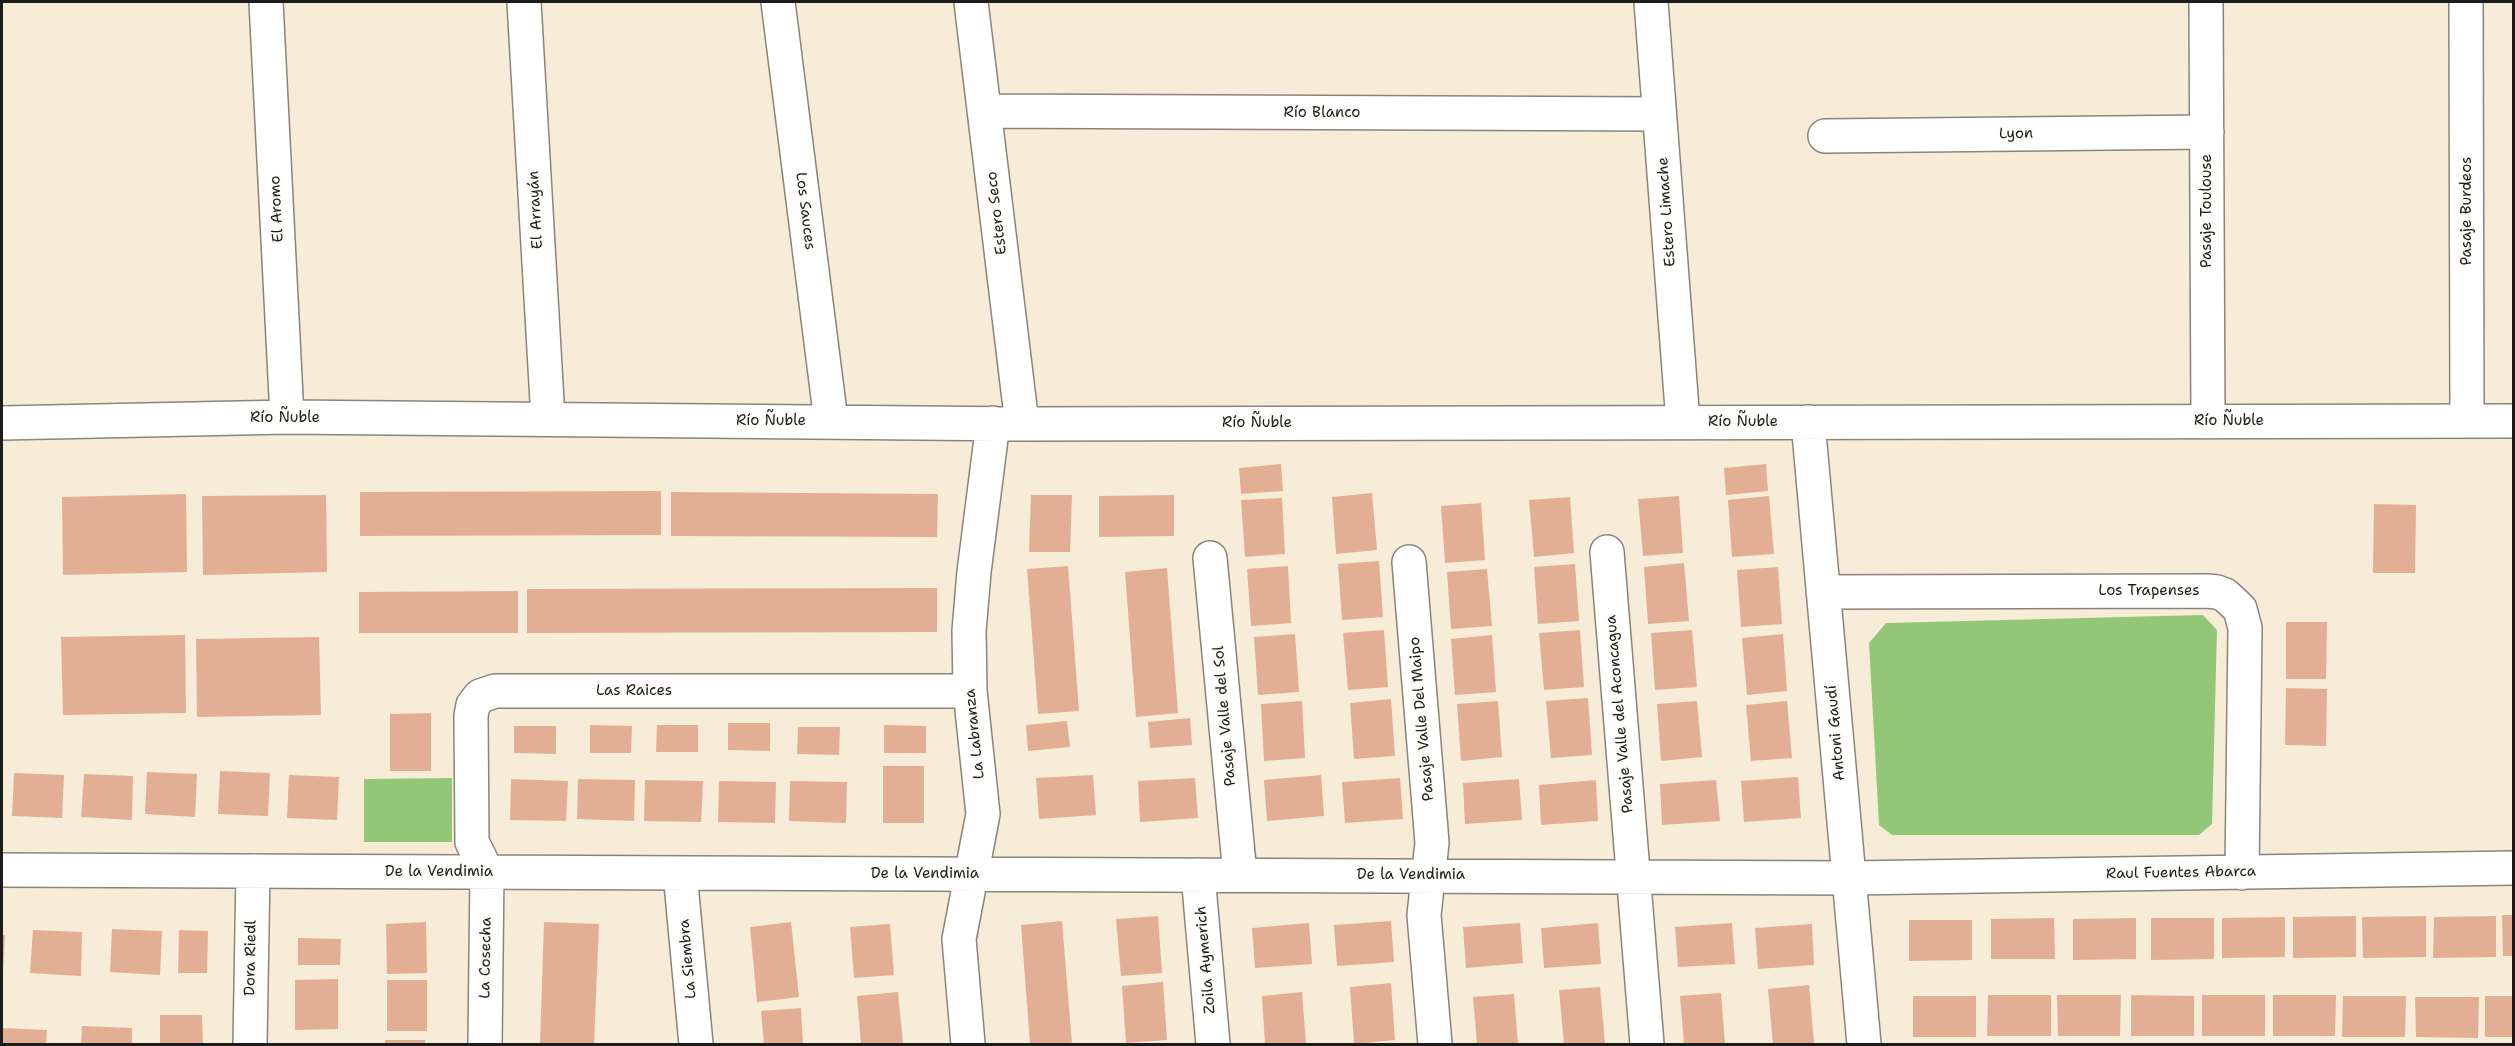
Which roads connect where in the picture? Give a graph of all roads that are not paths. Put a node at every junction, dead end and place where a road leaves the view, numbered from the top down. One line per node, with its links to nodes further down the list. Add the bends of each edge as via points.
1 (266, 2): 12 (street, El Aromo)
2 (524, 2): 13 (street, El Arrayán)
3 (778, 2): 17 (street, Los Sauces)
4 (971, 2): 8 (street, Estero Seco)
5 (1651, 2): 9 (street, Estero Limache)
6 (2206, 2): 10 (street, Pasaje Toulouse)
7 (2466, 2): 15 (street, Pasaje Burdeos)
8 (985, 111): 9 (street, Río Blanco); 21 (street, Estero Seco)
9 (1659, 114): 18 (street, Estero Limache)
10 (2207, 132): 11 (street, Lyon); 14 (street, Pasaje Toulouse)
11 (1825, 136)
12 (287, 417): 13 (street, Río Ñuble); 20 (street, Río Ñuble)
13 (548, 419): 17 (street, Río Ñuble)
14 (2208, 421): 15 (street, Río Ñuble); 19 (street, Río Ñuble)
15 (2467, 421): 16 (street, Río Ñuble)
16 (2514, 421)
17 (831, 422): 21 (street, Río Ñuble)
18 (1683, 422): 19 (street, Río Ñuble); 21 (street, Río Ñuble)
19 (1808, 422): 25 (street, Antoni Gaudí)
20 (2, 423)
21 (1007, 423): 26 (street, La Labranza, via 973,583)
22 (1607, 552): 37 (street, Pasaje Valle del Aconcagua)
23 (1210, 558): 35 (street, Pasaje Valle del Sol)
24 (1409, 562): 36 (street, Pasaje Valle Del Maipo, via 1431,830)
25 (1823, 592): 32 (street, Los Trapenses, via 2207,591 2225,596 2240,609 2245,628); 38 (street, Antoni Gaudí)
26 (970, 691): 30 (street, Las Raices, via 487,692 473,705 471,716 472,842); 33 (street, La Labranza, via 983,814)
27 (2514, 868): 32 (street, Raul Fuentes Abarca)
28 (2, 870): 29 (street, De la Vendimia)
29 (253, 871): 30 (street, De la Vendimia); 39 (street, Dora Riedl)
30 (487, 872): 31 (street, De la Vendimia); 40 (street, La Cosecha)
31 (680, 873): 33 (street, De la Vendimia); 41 (street, La Siembra)
32 (2242, 873): 38 (street, Raul Fuentes Abarca)
33 (971, 874): 34 (street, De la Vendimia); 42 (street, La Labranza, via 959,939)
34 (1198, 875): 35 (street, De la Vendimia); 43 (street, Zoila Aymerich)
35 (1240, 875): 36 (street, De la Vendimia)
36 (1428, 876): 37 (street, De la Vendimia); 44 (street, Pasaje Valle Del Maipo, via 1424,915)
37 (1633, 876): 38 (street, De la Vendimia); 45 (street, Pasaje Valle del Aconcagua)
38 (1849, 878): 46 (street, Antoni Gaudí)
39 (250, 1044)
40 (485, 1044)
41 (696, 1044)
42 (968, 1044)
43 (1213, 1044)
44 (1435, 1044)
45 (1647, 1044)
46 (1864, 1044)

